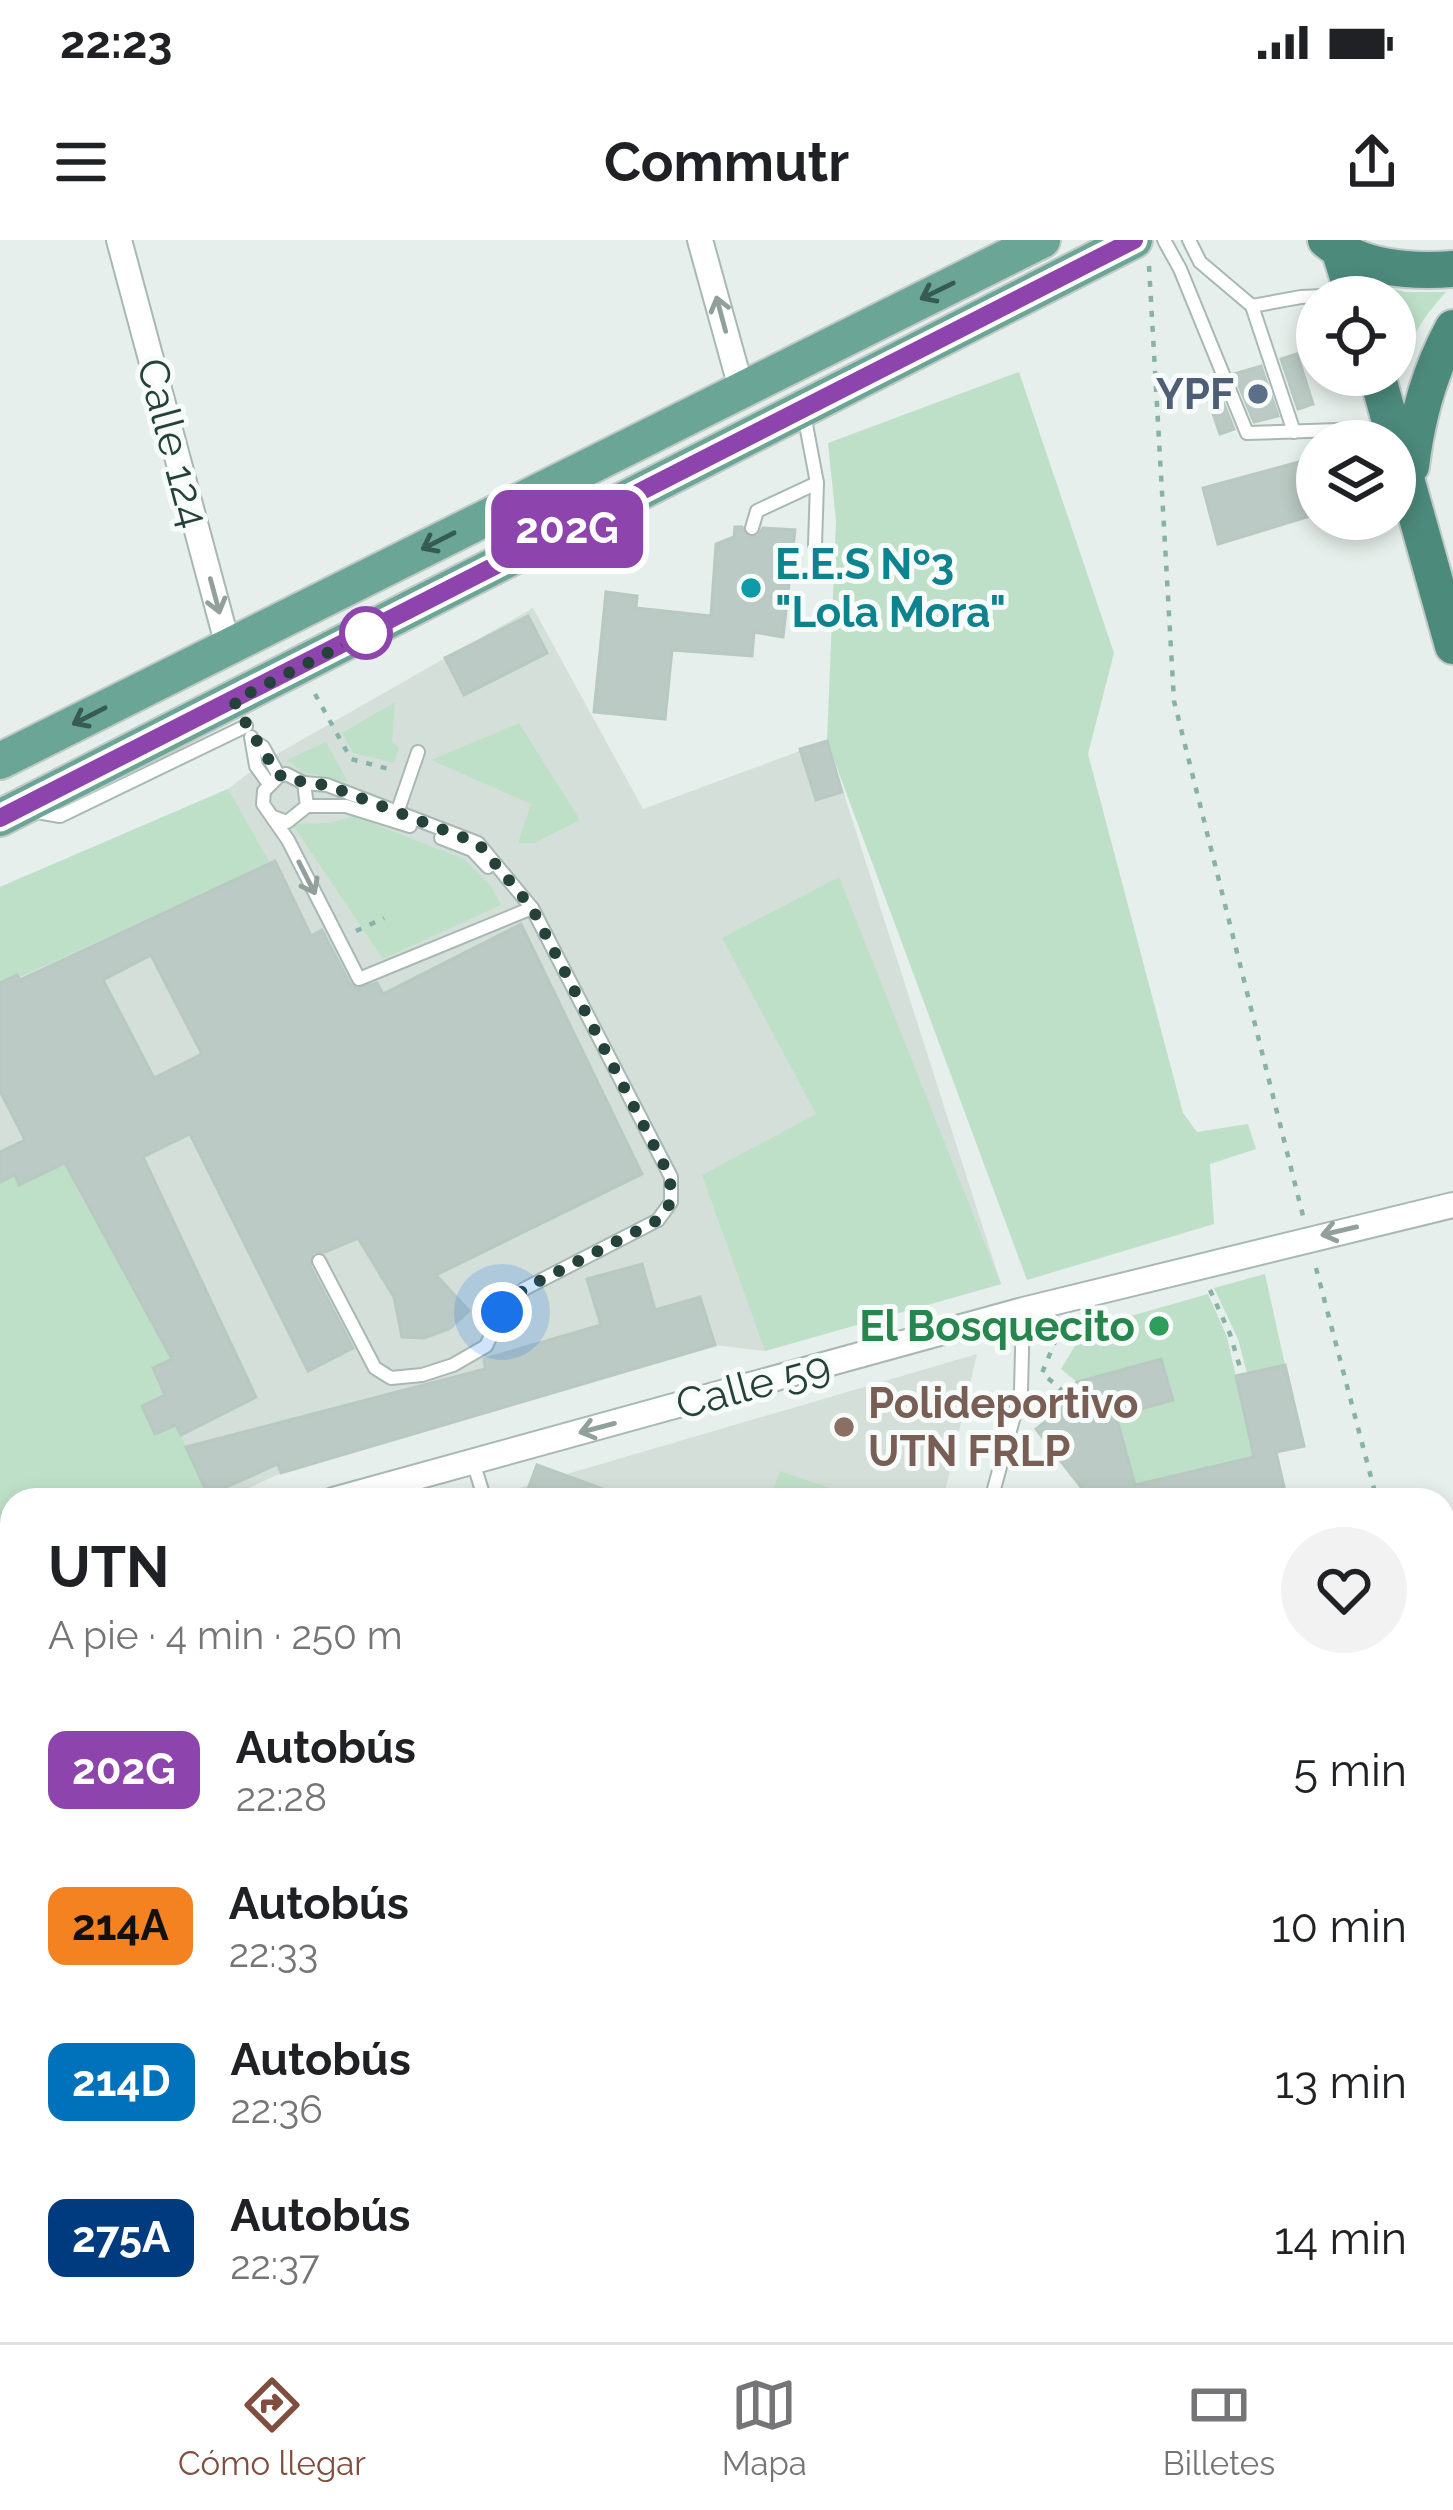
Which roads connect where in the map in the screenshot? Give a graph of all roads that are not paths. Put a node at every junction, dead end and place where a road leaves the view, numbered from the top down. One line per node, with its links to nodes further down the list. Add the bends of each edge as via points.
1 (119, 240): 21 (street, Calle 124, one-way to 21)
2 (700, 240): 13 (street, one-way to 2)
3 (1042, 240): 13 (main road, one-way to 13)
4 (1164, 240): 16 (lane, via 1246,433)
5 (1190, 240): 11 (lane, via 1200,262)
6 (1333, 246): 8 (highway, via 1380,266); 9 (highway)
7 (1142, 250): 14 (main road)
8 (1453, 269)
9 (1345, 276)
10 (1296, 298): 11 (lane)
11 (1252, 306): 16 (lane)
12 (1453, 328): 15 (highway)
13 (741, 388): 21 (main road, one-way to 21)
14 (802, 407): 17 (lane); 23 (main road)
15 (1416, 420)
16 (1294, 432)
17 (817, 483): 19 (lane, via 757,511); 20 (lane)
18 (1416, 517): 22 (highway)
19 (752, 528)
20 (815, 545)
21 (228, 646): 25 (main road, one-way to 25)
22 (1453, 646)
23 (240, 713): 26 (lane); 30 (main road)
24 (418, 752): 29 (lane)
25 (0, 761)
26 (274, 780): 27 (lane); 31 (lane, via 263,804)
27 (304, 783): 28 (lane); 29 (lane)
28 (307, 806): 31 (lane, via 287,822); 32 (lane, via 346,806 472,850)
29 (397, 813): 32 (lane, via 478,843)
30 (9, 814)
31 (272, 817): 32 (lane, one-way to 32, via 359,979)
32 (530, 909): 34 (lane, via 670,1177 671,1202 658,1220 524,1289 485,1346 422,1376 392,1378 375,1368)
33 (1453, 1205): 35 (street, Calle 59, one-way to 35)
34 (320, 1261)
35 (1023, 1310): 36 (street, Calle 59, one-way to 36); 39 (lane, via 1021,1390)
36 (473, 1462): 37 (street, Calle 59); 38 (lane)
37 (377, 1488)
38 (481, 1488)
39 (994, 1488)

